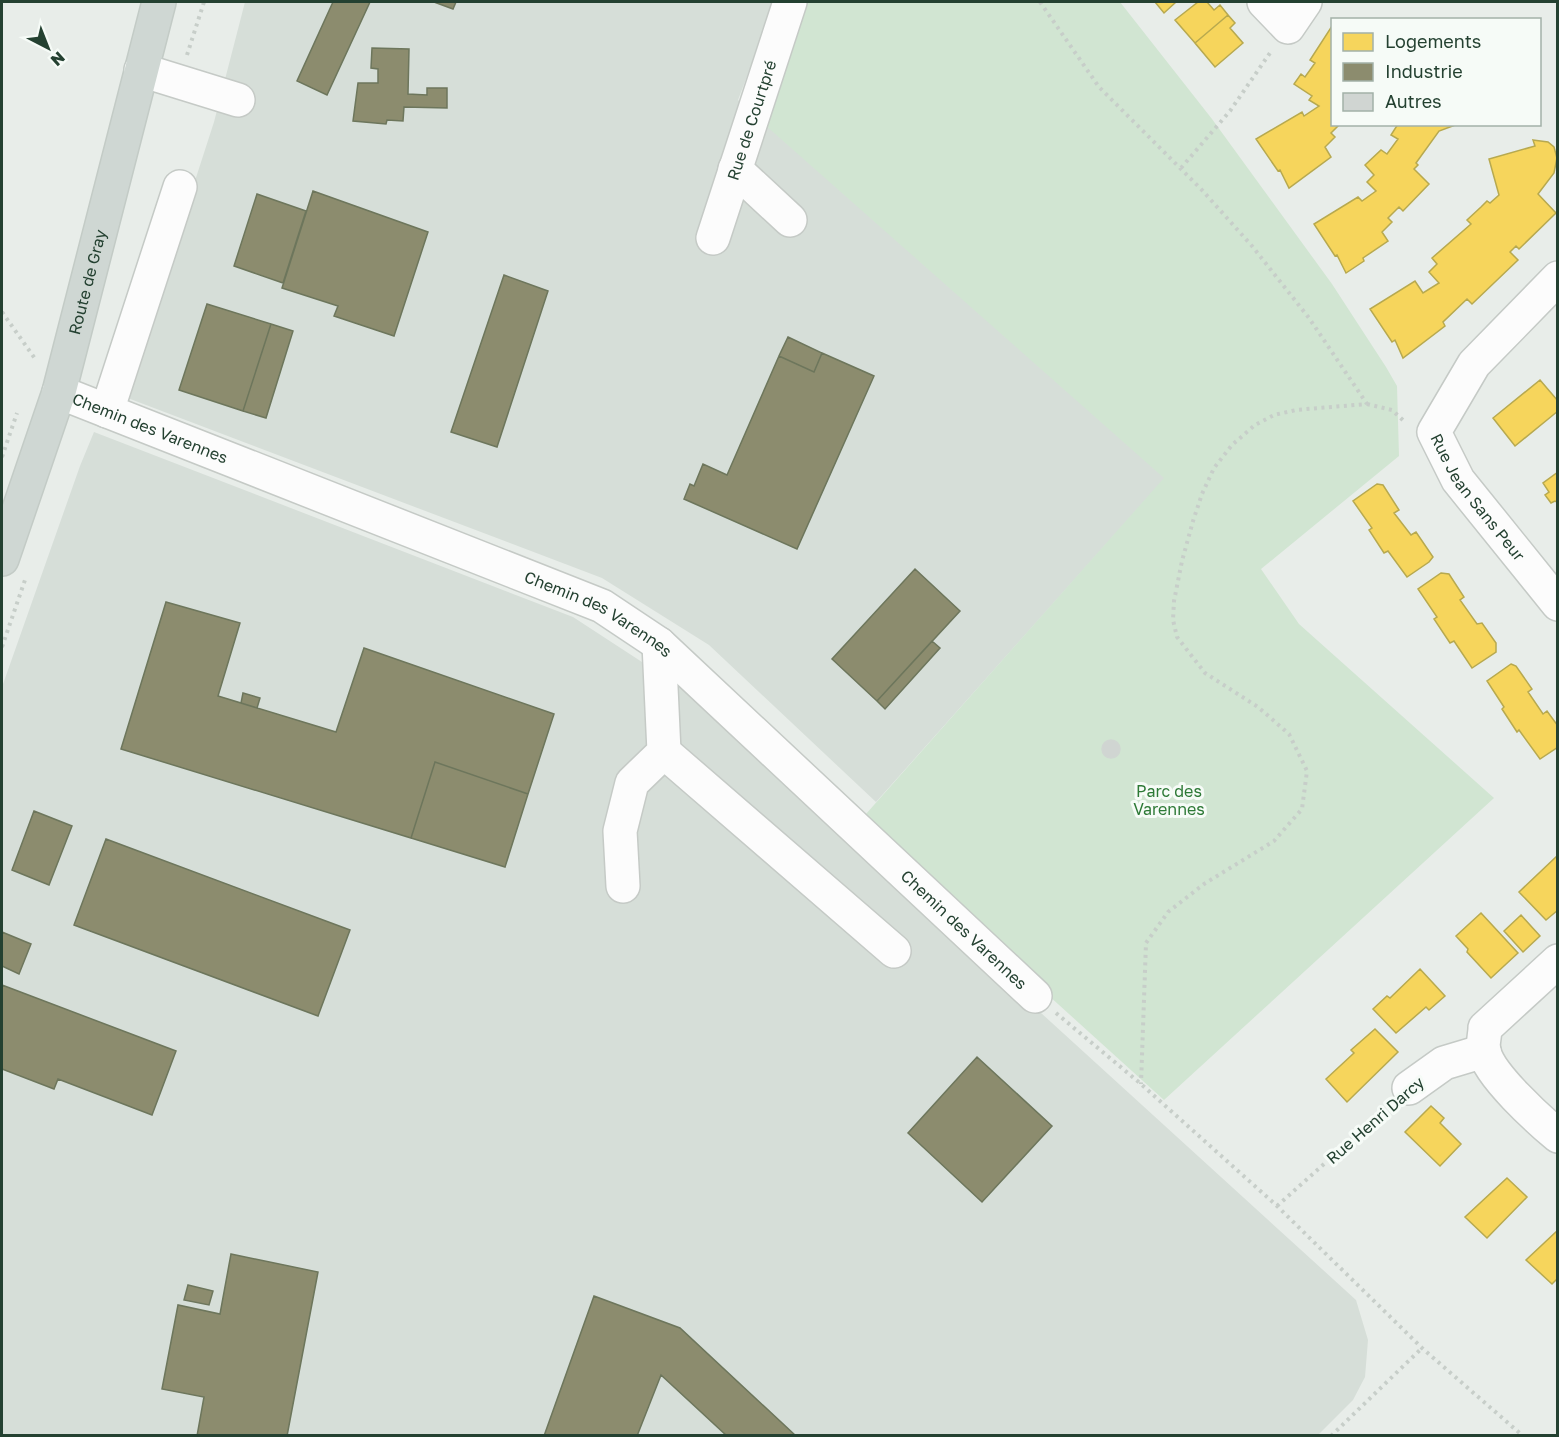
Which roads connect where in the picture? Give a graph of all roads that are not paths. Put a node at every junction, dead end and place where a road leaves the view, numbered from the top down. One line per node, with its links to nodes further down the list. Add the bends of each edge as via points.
1 (159, 2): 5 (main road, Route de Gray)
2 (790, 2): 7 (street, Rue de Courtpré)
3 (1264, 2): 4 (street)
4 (1297, 14)
5 (141, 70): 6 (street); 12 (main road, Route de Gray)
6 (238, 100)
7 (735, 169): 9 (street); 10 (street, Rue de Courtpré)
8 (180, 187): 13 (street)
9 (790, 220)
10 (713, 238)
11 (1557, 278): 15 (street, Rue Jean Sans Peur, via 1474,364 1434,432 1458,480)
12 (59, 392): 13 (street, Chemin des Varennes); 14 (main road, Route de Gray)
13 (106, 411): 16 (street, Chemin des Varennes, via 602,606)
14 (2, 559)
15 (1557, 604)
16 (659, 645): 17 (street); 21 (street, Chemin des Varennes)
17 (664, 752): 18 (street, via 632,783 620,831); 19 (street)
18 (623, 886)
19 (894, 951)
20 (1557, 961): 22 (street, via 1485,1028)
21 (1035, 996)
22 (1484, 1051): 23 (street, Rue Henri Darcy, via 1444,1063); 24 (street, via 1497,1076)
23 (1409, 1088)
24 (1557, 1136)

